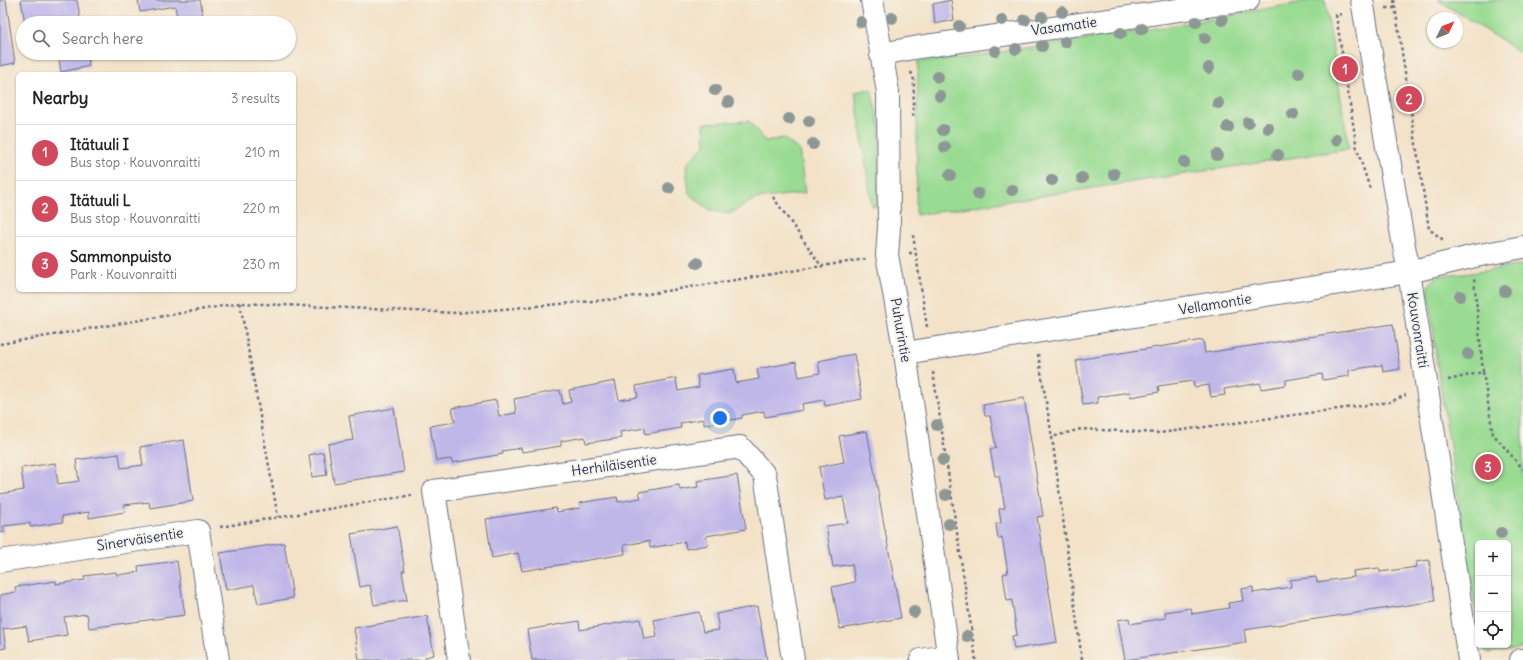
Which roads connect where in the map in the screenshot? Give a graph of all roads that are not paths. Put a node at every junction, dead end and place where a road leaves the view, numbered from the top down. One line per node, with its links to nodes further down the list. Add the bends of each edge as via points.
1 (872, 0): 4 (street, Puhurintie)
2 (1248, 0): 4 (street, Vasamatie)
3 (1362, 0): 6 (street, Kouvonraitti)
4 (881, 54): 7 (street, Puhurintie, via 888,92 887,255)
5 (1523, 247): 6 (street, Vellamontie)
6 (1409, 272): 7 (street, Vellamontie); 14 (street, Kouvonraitti)
7 (905, 353): 9 (street, Puhurintie)
8 (0, 561): 10 (street, Sinerväisentie, via 198,530)
9 (949, 658): 13 (street)
10 (218, 660)
11 (459, 660): 12 (street, Herhiläisentie, via 434,491 740,447 765,475)
12 (793, 660)
13 (921, 660)
14 (1469, 660)

